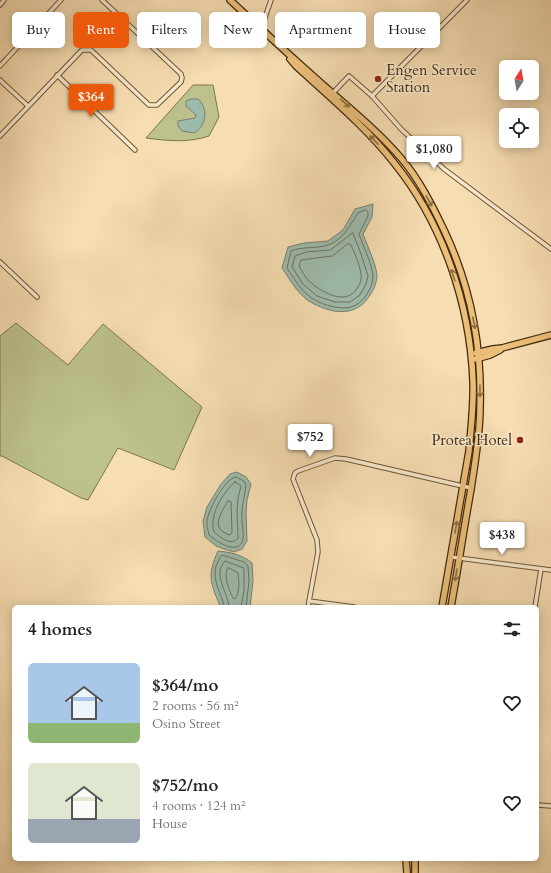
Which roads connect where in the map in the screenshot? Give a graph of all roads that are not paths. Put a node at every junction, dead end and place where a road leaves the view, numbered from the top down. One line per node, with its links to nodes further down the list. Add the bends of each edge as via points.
1 (4, 0): 7 (street)
2 (61, 0): 11 (street)
3 (102, 0): 12 (street, via 181,74 180,82 157,105 149,105 92,50 87,49 79,52)
4 (230, 0): 8 (main road)
5 (271, 0): 9 (street)
6 (467, 0): 15 (street)
7 (0, 5)
8 (243, 12)
9 (267, 12)
10 (267, 35): 14 (main road)
11 (0, 66)
12 (57, 76): 16 (street); 18 (street)
13 (0, 80): 16 (street)
14 (331, 95): 15 (street, via 349,76); 23 (main road, one-way to 23, via 357,114 388,144 419,183 440,221 458,265 473,318); 24 (main road, one-way to 14, via 460,297 452,270 432,224 396,165)
15 (372, 96): 19 (street, via 400,129 444,168)
16 (28, 106): 17 (street)
17 (0, 136)
18 (135, 150)
19 (551, 249)
20 (0, 262): 21 (street)
21 (37, 297)
22 (551, 335): 23 (main road, via 502,348 490,355)
23 (479, 355): 24 (main road); 26 (main road, one-way to 26, via 481,387 478,445)
24 (471, 357): 25 (main road, via 471,428)
25 (463, 487): 26 (street); 27 (main road, one-way to 25); 31 (street, via 346,459 335,458 298,471 293,479 318,540)
26 (471, 488): 28 (main road)
27 (451, 557): 28 (street); 34 (main road)
28 (459, 558): 29 (street); 35 (main road, one-way to 35)
29 (540, 569): 30 (street); 36 (street)
30 (551, 570)
31 (309, 601): 32 (street); 33 (street)
32 (308, 605)
33 (339, 605)
34 (442, 605)
35 (451, 605)
36 (535, 605)
37 (539, 805): 38 (street)
38 (551, 806)
39 (406, 861): 41 (main road)
40 (415, 861): 42 (main road)
41 (407, 873)
42 (415, 873)

